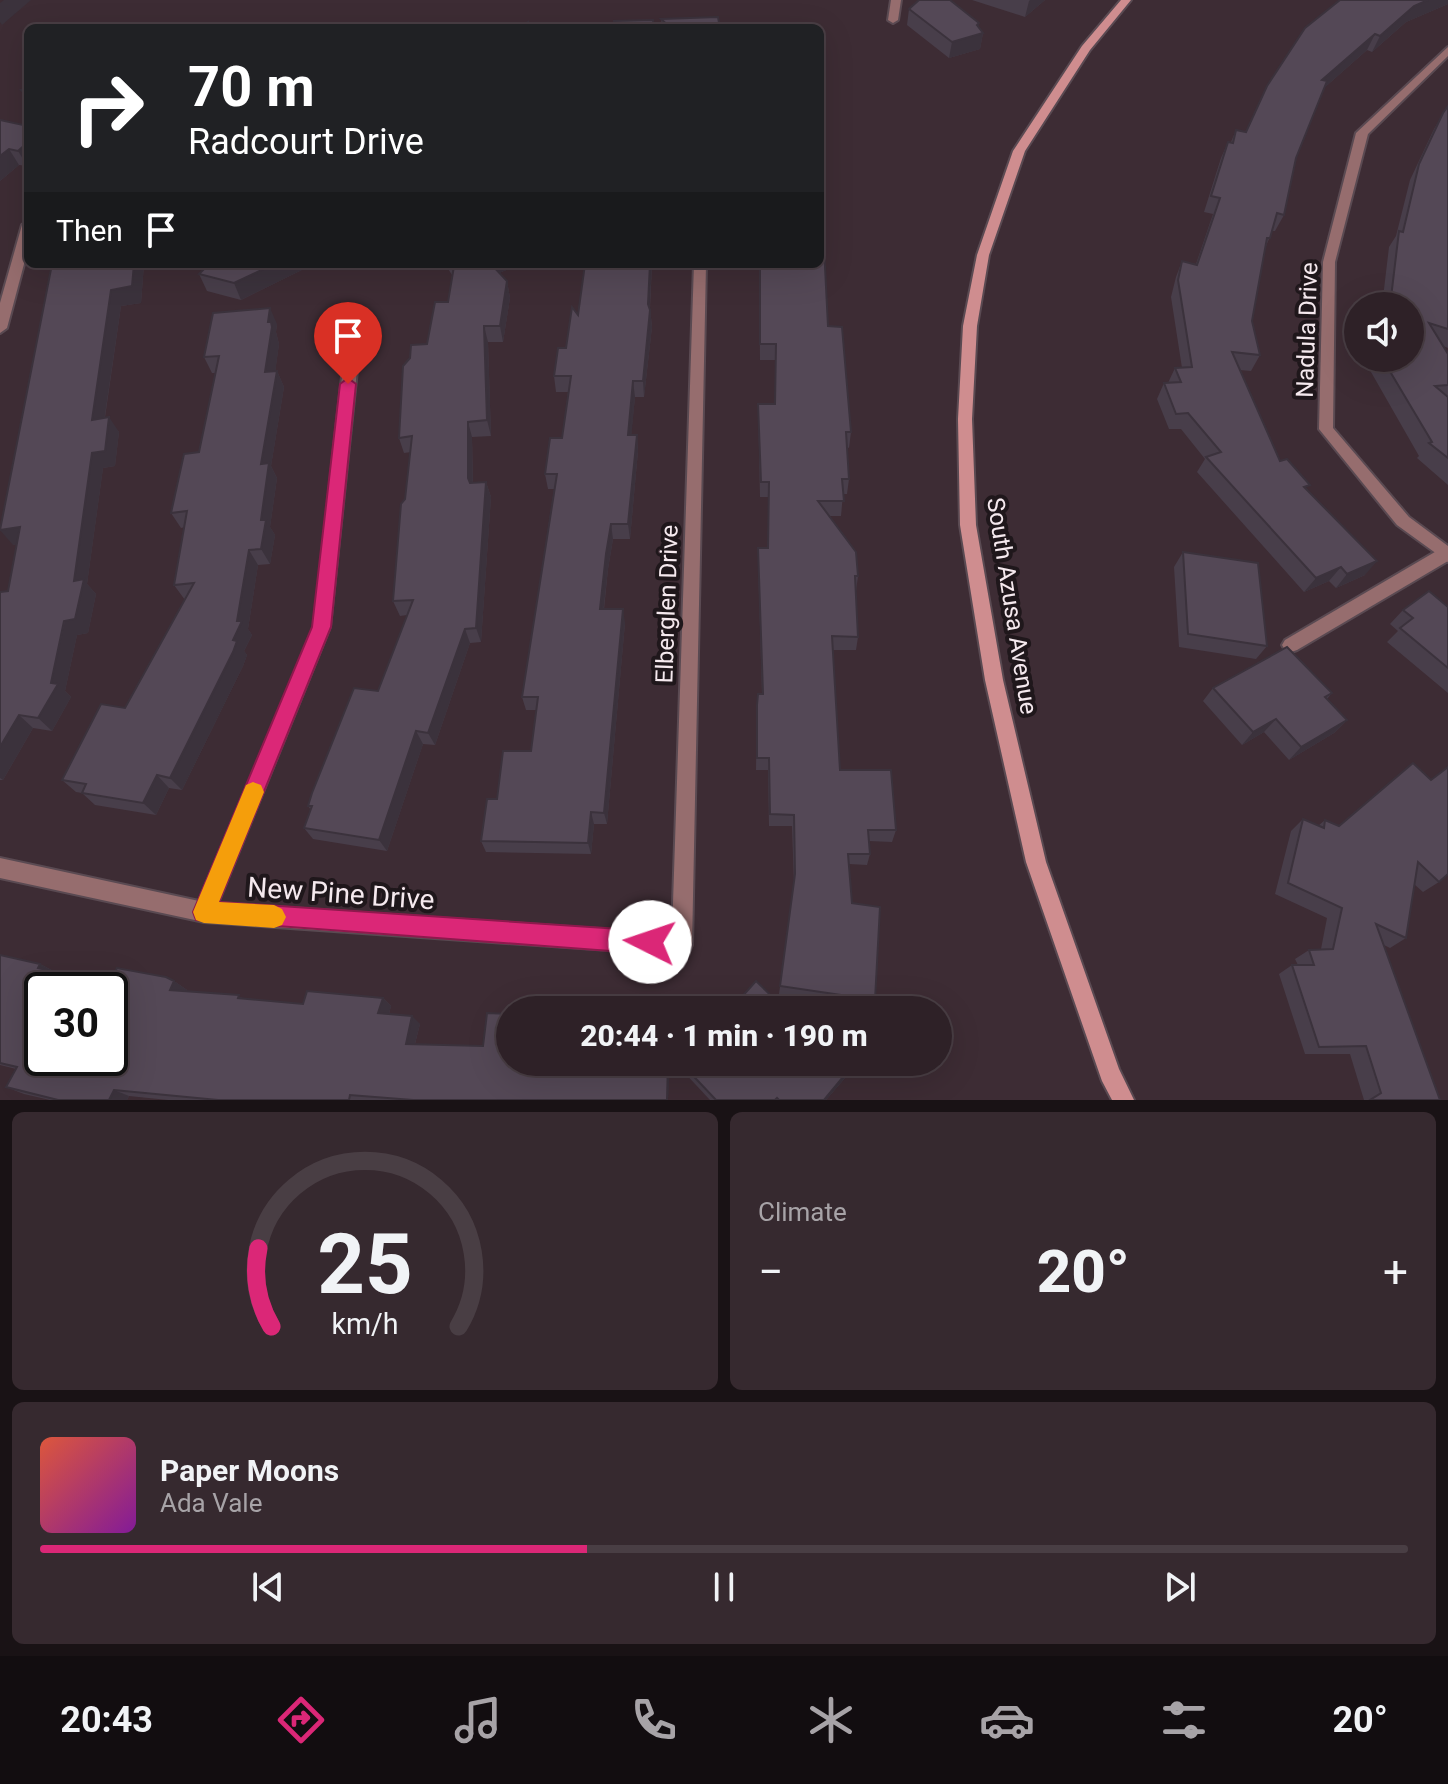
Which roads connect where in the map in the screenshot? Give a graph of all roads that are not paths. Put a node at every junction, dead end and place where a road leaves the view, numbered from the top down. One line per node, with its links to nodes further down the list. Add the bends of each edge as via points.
1 (896, 0): 3 (street)
2 (1126, 0): 14 (street, South Azusa Avenue, via 1086,48 1019,151 983,255 970,326 965,419 968,525 994,680 1036,862)
3 (893, 20)
4 (1448, 50): 9 (street, Nadula Drive, via 1362,133 1329,262 1326,429 1403,521)
5 (24, 240): 8 (street)
6 (700, 268): 13 (street, Elberglen Drive)
7 (355, 323): 12 (street, via 322,627)
8 (0, 328)
9 (1447, 554): 10 (street)
10 (1291, 645)
11 (0, 868): 12 (street, New Pine Drive)
12 (204, 912): 13 (street, New Pine Drive)
13 (682, 945)
14 (1123, 1100)

